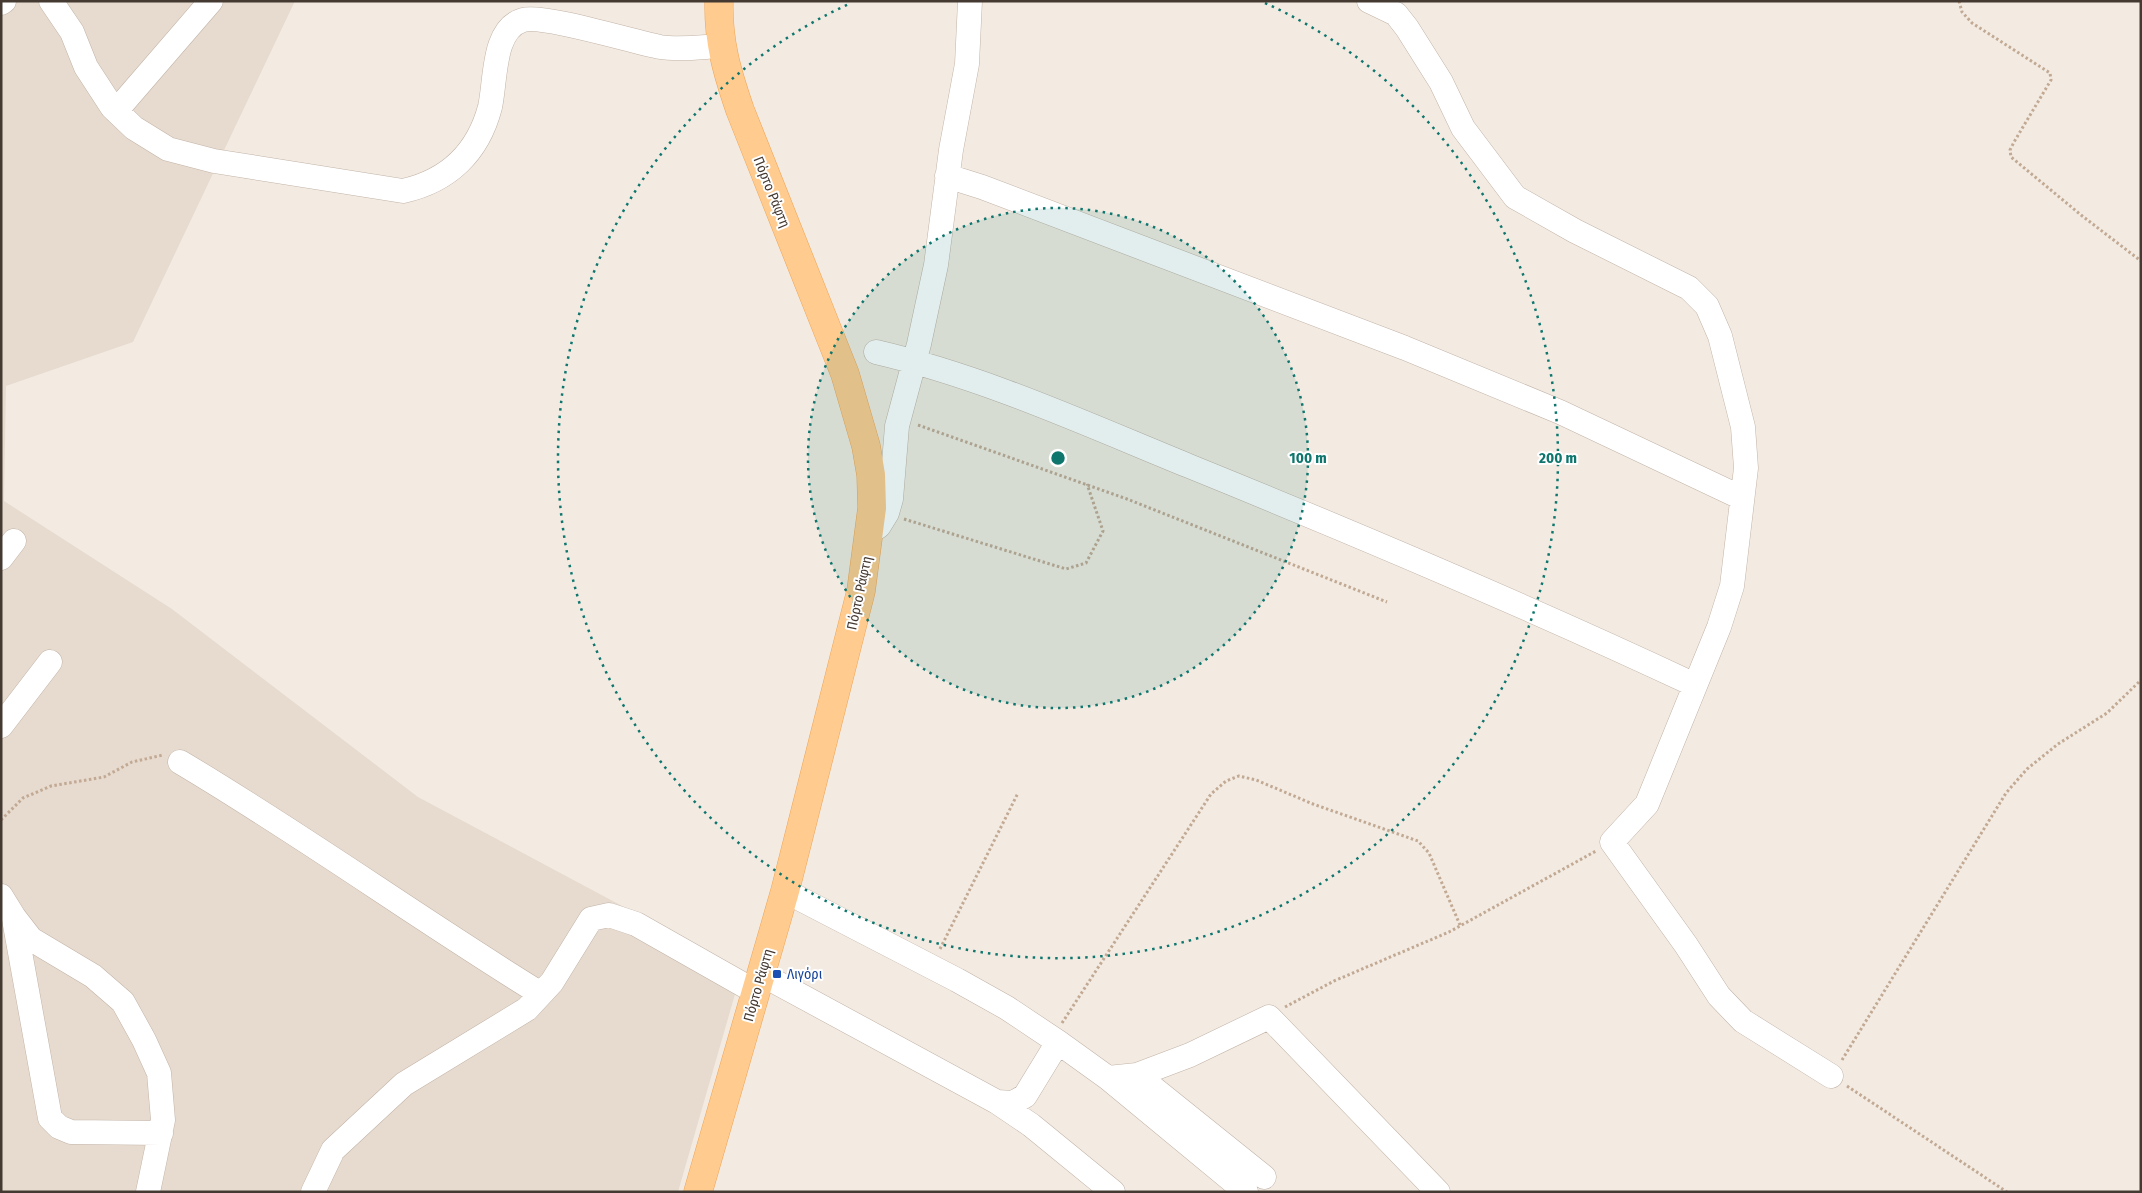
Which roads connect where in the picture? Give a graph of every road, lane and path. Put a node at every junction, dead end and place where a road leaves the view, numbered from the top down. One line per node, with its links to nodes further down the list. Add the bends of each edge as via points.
1 (52, 1): 8 (street, via 72,32 86,67)
2 (212, 1): 8 (street)
3 (719, 1): 7 (main road, Πόρτο Ράφτη)
4 (970, 1): 9 (street, via 967,64)
5 (1369, 1): 16 (street, via 1396,14 1407,28 1441,82 1463,128 1515,197 1688,288 1707,306 1720,336 1743,427 1746,468)
6 (1959, 1): 10 (path, via 1962,12 1972,23 2050,73 2051,80 2010,150 2011,157 2073,210)
7 (720, 46): 8 (street, via 662,48 558,23 525,19 510,25 502,39 490,108 472,147 448,173 425,186 403,191 214,161 168,149 134,128); 14 (main road, Πόρτο Ράφτη, via 740,110 845,374)
8 (116, 111)
9 (948, 176): 12 (street, via 936,265); 16 (street, via 1406,348 1560,412)
10 (2141, 261)
11 (876, 352): 12 (street)
12 (915, 361): 13 (street); 21 (street, via 1030,401 1255,493 1425,564)
13 (897, 426): 14 (street); 15 (path, via 910,424 930,428); 17 (street, via 891,499)
14 (862, 435): 17 (main road, Πόρτο Ράφτη, via 871,475 872,508)
15 (1087, 484): 17 (path, via 1103,531 1086,563 1066,569); 18 (path)
16 (1742, 498): 21 (street, via 1732,586)
17 (879, 522): 27 (main road, Πόρτο Ράφτη)
18 (1387, 602)
19 (50, 662): 22 (street)
20 (2141, 680): 37 (path, via 2107,713 2058,744 2027,769 2006,793)
21 (1695, 685): 26 (street, via 1648,804)
22 (1, 726)
23 (180, 762): 25 (path, via 163,754 132,762 104,777 51,786 23,798); 33 (street, via 249,803)
24 (1018, 793): 31 (path, via 939,952)
25 (1, 820)
26 (1612, 842): 30 (path); 37 (street, via 1719,996 1743,1021)
27 (785, 891): 31 (street); 32 (main road, Πόρτο Ράφτη)
28 (1, 896): 29 (street)
29 (14, 918): 40 (street, via 31,939 93,976 123,1002 159,1073); 40 (street, via 50,1118 71,1132)
30 (1460, 925): 34 (path, via 1334,981); 35 (path, via 1429,853 1418,841 1239,776 1226,781 1211,794)
31 (926, 964): 35 (street, via 1007,1008)
32 (759, 983): 33 (street, via 636,924 609,915 591,919); 39 (street); 44 (main road, Πόρτο Ράφτη)
33 (541, 994): 43 (street, via 527,1009 493,1032 404,1084 333,1150)
34 (1269, 1017): 36 (street, via 1190,1055); 46 (street)
35 (1055, 1040): 38 (street); 39 (street, via 1040,1075 1025,1096 1013,1104)
36 (1137, 1075): 38 (street); 41 (street)
37 (1831, 1076): 47 (path)
38 (1108, 1078): 41 (street)
39 (997, 1102): 45 (street)
40 (161, 1133): 42 (street)
41 (1255, 1185)
42 (148, 1192)
43 (313, 1192)
44 (698, 1192)
45 (1113, 1192)
46 (1438, 1192)
47 (2007, 1192)

